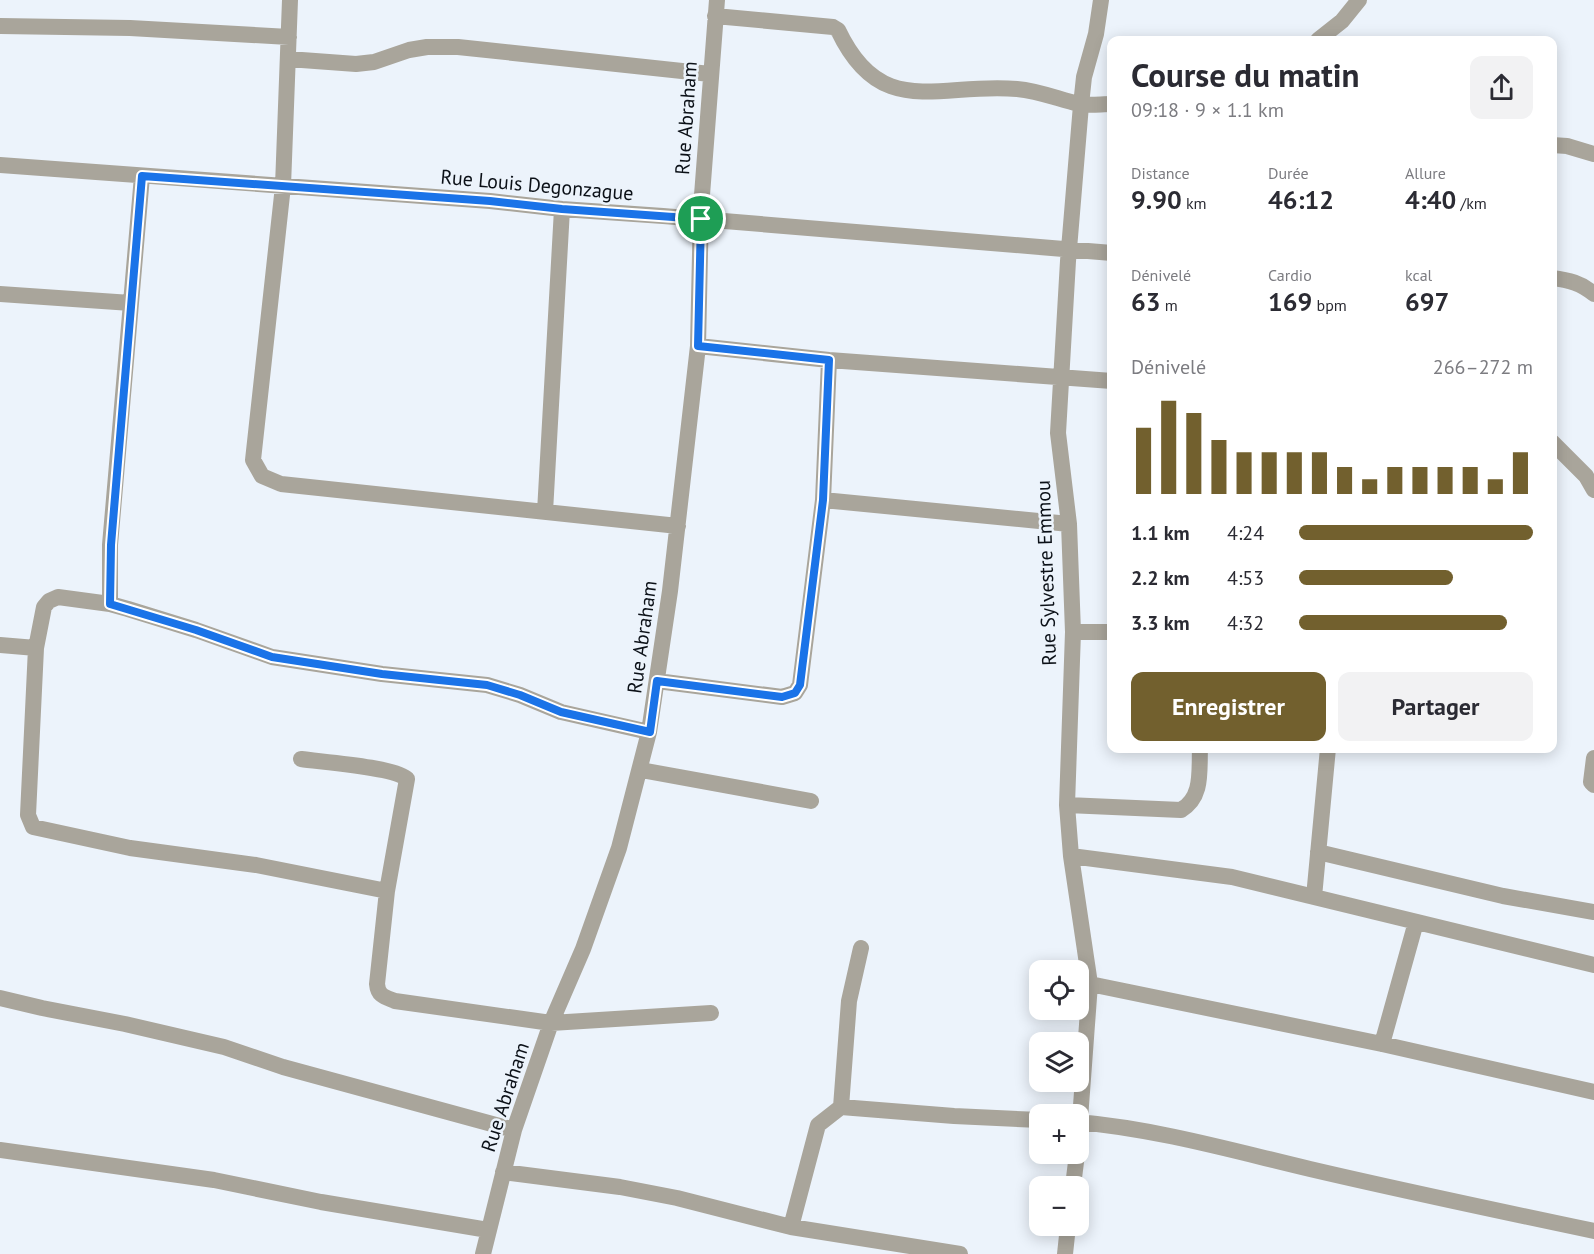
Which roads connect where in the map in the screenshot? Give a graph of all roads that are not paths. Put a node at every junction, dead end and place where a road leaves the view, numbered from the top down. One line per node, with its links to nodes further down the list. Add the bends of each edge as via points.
1 (290, 0): 7 (street)
2 (1101, 0): 11 (street, Rue Sylvestre Emmou)
3 (1359, 0): 6 (street)
4 (716, 8): 9 (street, Rue Abraham); 11 (street, via 833,27 858,64 873,78 903,91 1018,89)
5 (0, 26): 7 (street)
6 (1323, 36)
7 (289, 37): 8 (street)
8 (288, 59): 9 (street, via 356,64 418,48 458,47); 16 (street)
9 (710, 74): 18 (street, Rue Abraham)
10 (1107, 104): 11 (street)
11 (1081, 105): 19 (street, Rue Sylvestre Emmou)
12 (1557, 145): 13 (street)
13 (1594, 154)
14 (0, 165): 15 (street, Rue Louis Degonzague)
15 (142, 176): 16 (street, Rue Louis Degonzague); 24 (street)
16 (283, 186): 17 (street, Rue Louis Degonzague); 32 (street, via 253,460 262,476 281,484)
17 (562, 209): 18 (street, Rue Louis Degonzague); 32 (street)
18 (701, 219): 19 (street, Rue Louis Degonzague); 25 (street, Rue Abraham)
19 (1070, 248): 20 (street, Rue Louis Degonzague); 27 (street, Rue Sylvestre Emmou)
20 (1107, 252)
21 (1557, 279): 23 (street, via 1585,286)
22 (0, 294): 24 (street)
23 (1594, 294)
24 (131, 303): 35 (street, via 111,545)
25 (698, 346): 26 (street); 34 (street, Rue Abraham)
26 (829, 360): 27 (street); 31 (street)
27 (1062, 377): 28 (street); 33 (street, Rue Sylvestre Emmou, via 1058,433)
28 (1107, 381)
29 (1557, 447): 30 (street, via 1587,476)
30 (1594, 490)
31 (823, 500): 33 (street); 40 (street, via 800,685 795,693 782,697)
32 (545, 512): 34 (street)
33 (1069, 524): 36 (street, Rue Sylvestre Emmou)
34 (678, 526): 40 (street, Rue Abraham)
35 (110, 604): 39 (street, via 58,597 49,601 44,607); 41 (street, via 272,657 487,685 561,712)
36 (1073, 632): 37 (street); 49 (street, Rue Sylvestre Emmou)
37 (1107, 632)
38 (0, 645): 39 (street)
39 (36, 648): 52 (street, via 28,815 33,827 130,848 256,865)
40 (657, 681): 41 (street, Rue Abraham)
41 (650, 732): 46 (street, Rue Abraham)
42 (1200, 753): 49 (street, via 1197,795 1180,810)
43 (1328, 753): 50 (street)
44 (1594, 758): 47 (street)
45 (301, 759): 52 (street, via 381,770 407,779)
46 (640, 770): 48 (street); 61 (street, Rue Abraham, via 604,893)
47 (1594, 785)
48 (811, 801)
49 (1067, 805): 51 (street, Rue Sylvestre Emmou)
50 (1318, 852): 53 (street); 54 (street, via 1503,896)
51 (1071, 856): 53 (street, via 1232,877); 58 (street, Rue Sylvestre Emmou)
52 (387, 891): 61 (street, via 378,984 382,997)
53 (1314, 897): 55 (street)
54 (1594, 912)
55 (1416, 922): 57 (street); 62 (street)
56 (861, 948): 65 (street, via 848,1011)
57 (1594, 965)
58 (1090, 984): 62 (street); 64 (street, Rue Sylvestre Emmou)
59 (0, 998): 68 (street, via 224,1047)
60 (711, 1014): 61 (street)
61 (551, 1023): 68 (street, Rue Abraham)
62 (1382, 1044): 63 (street)
63 (1594, 1092)
64 (1081, 1104)
65 (841, 1107): 66 (street); 71 (street, via 818,1125)
66 (1029, 1119)
67 (1089, 1123): 73 (street, via 1210,1145)
68 (514, 1130): 70 (street, Rue Abraham)
69 (0, 1150): 72 (street, via 214,1180)
70 (503, 1172): 71 (street, via 620,1187); 72 (street, Rue Abraham)
71 (791, 1227): 76 (street)
72 (488, 1230): 75 (street, Rue Abraham)
73 (1594, 1231)
74 (1067, 1236): 77 (street)
75 (483, 1254)
76 (960, 1254)
77 (1065, 1254): 78 (street)
78 (1070, 1254)

